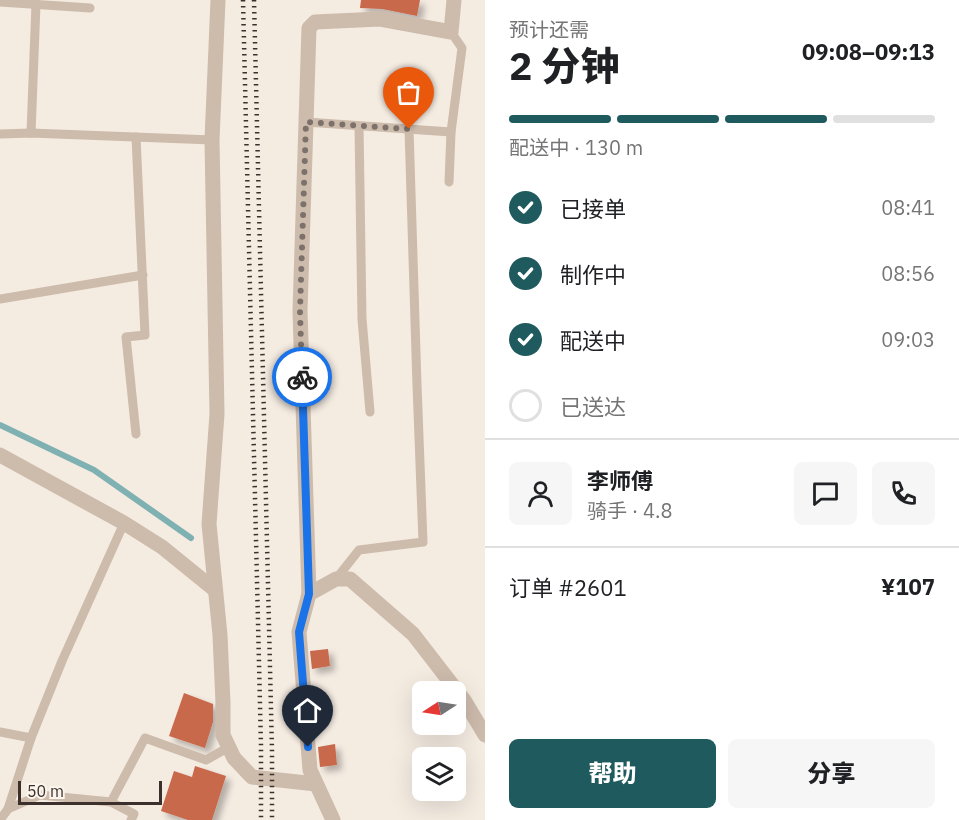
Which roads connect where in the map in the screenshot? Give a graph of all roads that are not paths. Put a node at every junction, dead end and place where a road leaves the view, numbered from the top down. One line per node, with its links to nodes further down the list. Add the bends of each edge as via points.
1 (218, 0): 14 (street)
2 (454, 0): 6 (street)
3 (0, 2): 4 (lane)
4 (36, 4): 5 (lane); 11 (lane)
5 (90, 8)
6 (452, 32): 7 (street, via 380,19 315,22 309,28); 10 (lane, via 462,48)
7 (306, 122): 8 (lane); 24 (street, via 300,311)
8 (359, 126): 9 (lane); 18 (lane, via 362,318)
9 (409, 129): 10 (lane); 22 (lane, via 423,542 358,550)
10 (451, 132): 15 (lane)
11 (31, 133): 12 (lane); 13 (lane)
12 (0, 134)
13 (136, 137): 14 (lane); 16 (lane)
14 (212, 140): 23 (street, via 218,414 209,524)
15 (449, 182)
16 (143, 275): 17 (lane); 19 (lane, via 145,335 126,337)
17 (0, 299)
18 (370, 412)
19 (136, 434)
20 (0, 454): 21 (street)
21 (124, 523): 23 (street, via 162,547); 27 (lane)
22 (336, 579): 24 (street); 26 (street, via 350,579 413,634 464,700)
23 (215, 590): 28 (street, via 223,735)
24 (309, 594): 29 (street, via 299,632 309,770)
25 (0, 732): 27 (lane)
26 (485, 735)
27 (30, 738): 31 (lane)
28 (229, 747): 29 (street, via 252,777); 30 (lane, via 206,760 145,738)
29 (316, 784): 34 (street)
30 (111, 801): 31 (lane, via 40,795); 33 (lane, via 134,814)
31 (8, 809): 32 (lane)
32 (0, 820)
33 (131, 820)
34 (333, 820)

